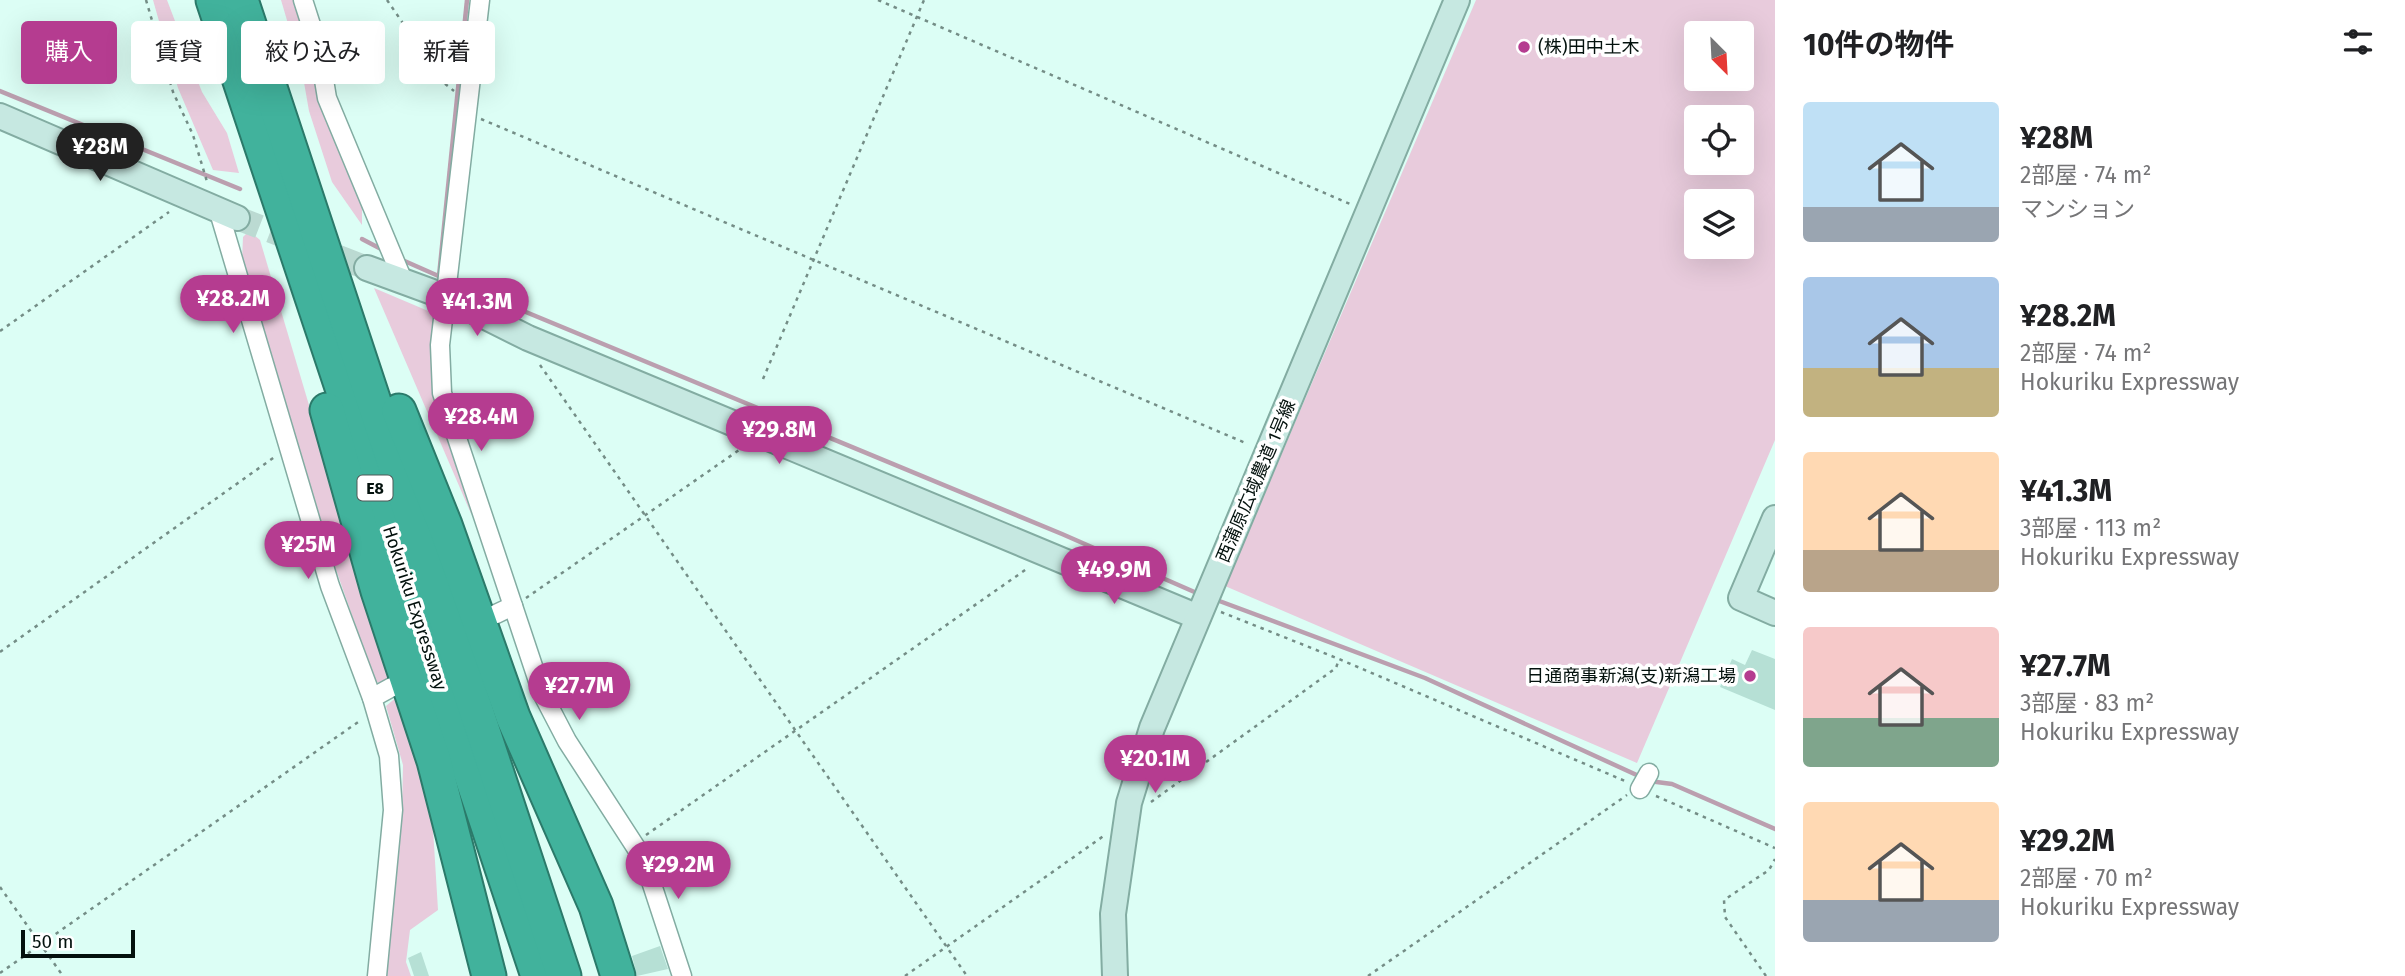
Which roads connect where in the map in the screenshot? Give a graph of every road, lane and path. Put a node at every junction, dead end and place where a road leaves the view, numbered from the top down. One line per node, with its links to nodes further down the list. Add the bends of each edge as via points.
1 (146, 0): 17 (path, via 211,196)
2 (211, 0): 51 (highway, via 284,244 371,565 434,761); 52 (highway, Hokuriku Expressway / E8)
3 (241, 0): 14 (highway, Hokuriku Expressway / E8)
4 (303, 0): 20 (street, via 327,98)
5 (387, 0): 11 (path, via 444,83)
6 (480, 0): 11 (street)
7 (878, 0): 10 (path)
8 (924, 0): 10 (path)
9 (1457, 0): 16 (street, 西蒲原広域農道 1号線)
10 (917, 17): 16 (path); 18 (path)
11 (468, 92): 12 (street)
12 (466, 111): 18 (path); 21 (street)
13 (0, 116): 15 (street)
14 (295, 163): 53 (highway, Hokuriku Expressway / E8); 54 (highway, via 445,524 513,717 596,906)
15 (190, 197): 17 (street); 22 (path)
16 (1369, 212): 27 (street, 西蒲原広域農道 1号線)
17 (228, 215): 26 (street)
18 (814, 261): 24 (path); 27 (path)
19 (367, 268): 20 (street)
20 (404, 283): 21 (street)
21 (446, 298): 23 (street); 31 (street, via 440,345 442,393)
22 (0, 331)
23 (528, 338): 25 (street); 28 (path, via 528,348)
24 (763, 379)
25 (762, 435): 28 (path); 30 (street)
26 (287, 448): 35 (path); 38 (street, via 330,586)
27 (1268, 452): 34 (street, 西蒲原広域農道 1号線)
28 (646, 513): 31 (path); 39 (path)
29 (1775, 518): 32 (street, via 1741,598)
30 (1047, 554): 34 (street); 39 (path)
31 (513, 606): 33 (street); 42 (street, via 555,718)
32 (1775, 613)
33 (496, 614)
34 (1198, 617): 36 (path, via 1217,611); 41 (street, 西蒲原広域農道 1号線, via 1152,728)
35 (0, 652)
36 (1339, 659): 40 (path); 41 (path, via 1336,668)
37 (392, 687): 38 (street)
38 (374, 704): 46 (path); 50 (street, via 393,785)
39 (795, 731): 42 (path); 47 (path)
40 (1644, 782): 43 (path); 59 (path)
41 (1126, 818): 47 (path); 58 (street, 西蒲原広域農道 1号線, via 1112,914)
42 (635, 843): 55 (street)
43 (1775, 848)
44 (1775, 859): 60 (path, via 1769,870 1724,900 1722,908)
45 (0, 887): 46 (path)
46 (40, 945): 48 (path); 49 (path)
47 (947, 948): 56 (path); 57 (path)
48 (0, 973)
49 (63, 976)
50 (377, 976)
51 (489, 976)
52 (538, 976)
53 (564, 976)
54 (618, 976)
55 (682, 976)
56 (905, 976)
57 (967, 976)
58 (1115, 976)
59 (1368, 976)
60 (1766, 976)

